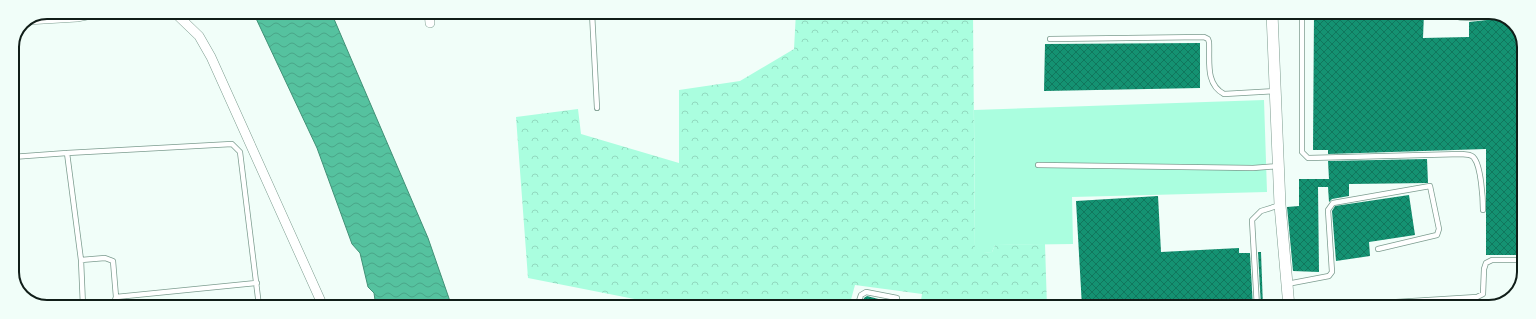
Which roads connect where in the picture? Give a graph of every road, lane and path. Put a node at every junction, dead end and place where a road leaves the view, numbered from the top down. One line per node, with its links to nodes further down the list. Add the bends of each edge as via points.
1 (182, 19): 26 (street, via 199,36 211,57)
2 (430, 19): 6 (street)
3 (592, 19): 9 (lane)
4 (1272, 19): 8 (street)
5 (1302, 19): 15 (lane, via 1302,152 1305,156 1471,156 1477,165)
6 (430, 23)
7 (1050, 40): 8 (lane, via 1204,37 1209,42 1210,77 1219,91 1224,94)
8 (1275, 91): 13 (street)
9 (597, 108)
10 (67, 153): 11 (lane); 17 (lane); 19 (lane, via 232,144 240,152)
11 (19, 156)
12 (1038, 165): 13 (lane, via 1253,168)
13 (1278, 166): 14 (street)
14 (1280, 205): 20 (street); 28 (lane, via 1261,211 1252,220)
15 (1483, 210)
16 (1378, 249): 20 (lane, via 1437,235 1439,229 1430,186 1333,203 1328,210 1332,272 1329,276)
17 (81, 260): 21 (lane, via 113,260); 23 (lane)
18 (1517, 260): 30 (lane, via 1486,262 1483,294 1477,297)
19 (257, 283): 21 (lane); 25 (lane)
20 (1287, 284): 29 (street)
21 (116, 297): 24 (lane)
22 (897, 298): 27 (lane, via 866,292)
23 (83, 300)
24 (115, 300)
25 (258, 300)
26 (320, 300)
27 (859, 300)
28 (1257, 300)
29 (1289, 300)
30 (1428, 300)

